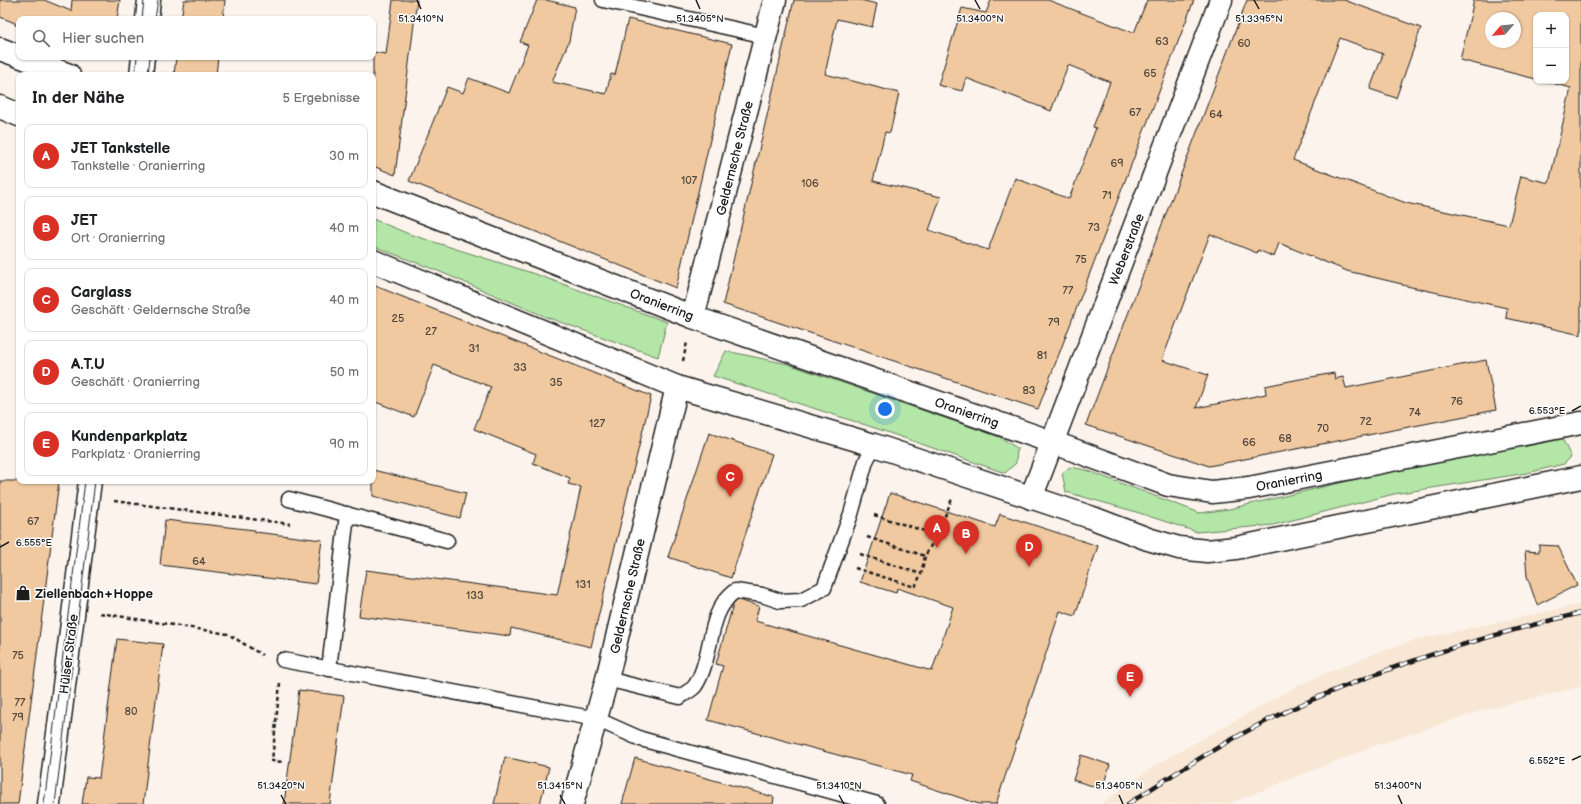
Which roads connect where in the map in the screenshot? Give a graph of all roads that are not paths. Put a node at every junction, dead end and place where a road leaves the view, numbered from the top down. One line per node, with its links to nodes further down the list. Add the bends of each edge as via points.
1 (149, 0): 5 (main road)
2 (603, 0): 6 (lane)
3 (775, 0): 6 (main road, Geldernsche Straße)
4 (1221, 0): 20 (main road, Weberstraße)
5 (147, 16)
6 (766, 36): 17 (main road, Geldernsche Straße)
7 (0, 49): 8 (main road)
8 (16, 55)
9 (30, 60): 11 (main road)
10 (143, 60): 12 (main road)
11 (61, 72)
12 (141, 72)
13 (0, 107): 14 (main road)
14 (16, 114)
15 (376, 193): 17 (main road, Oranierring)
16 (376, 262): 18 (main road)
17 (693, 317): 20 (main road, Oranierring)
18 (677, 387): 21 (main road); 30 (main road, Geldernsche Straße)
19 (1581, 422): 20 (main road, Oranierring, via 1249,488 1212,492 1168,485)
20 (1052, 442): 24 (main road, Weberstraße)
21 (874, 445): 24 (main road); 30 (lane, via 866,461 853,508 824,588 801,600 780,600 735,591 727,597 717,616 704,665 694,687 680,697)
22 (1581, 477): 24 (main road, via 1236,548 1207,550 1179,548 1148,539)
23 (89, 489): 32 (main road, Hülser Straße)
24 (1031, 498)
25 (289, 499): 26 (lane)
26 (347, 514): 27 (lane); 29 (lane)
27 (447, 541)
28 (283, 660): 29 (lane)
29 (329, 669): 31 (lane)
30 (607, 679): 31 (main road, Geldernsche Straße)
31 (596, 719): 33 (main road, Geldernsche Straße); 34 (lane, via 642,739)
32 (49, 804)
33 (572, 804)
34 (877, 804)

